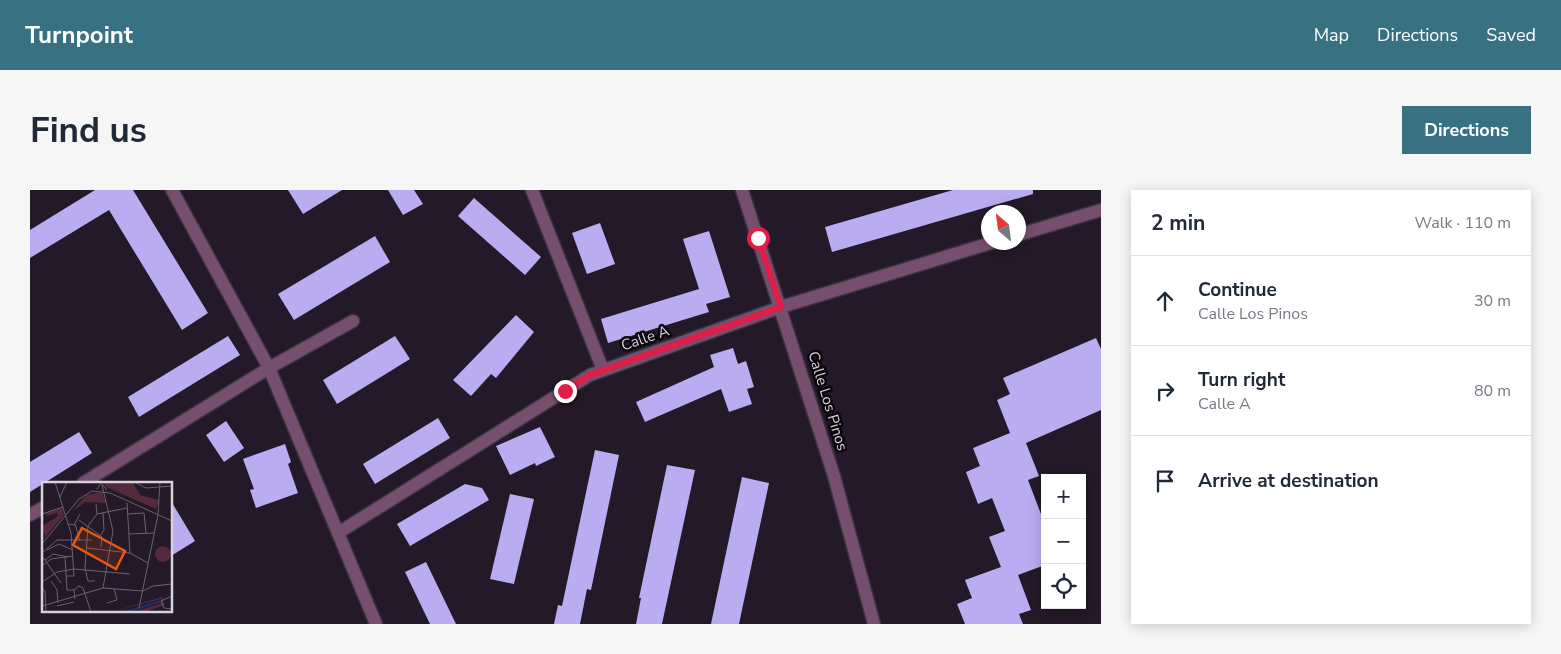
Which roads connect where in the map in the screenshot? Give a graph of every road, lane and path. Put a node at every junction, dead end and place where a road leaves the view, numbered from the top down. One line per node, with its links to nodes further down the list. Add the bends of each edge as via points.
1 (172, 190): 9 (street)
2 (532, 190): 10 (street)
3 (742, 190): 7 (street, Calle Los Pinos)
4 (1101, 210): 5 (street)
5 (1026, 233)
6 (981, 246): 7 (street, Calle A)
7 (781, 307): 10 (street, Calle A); 16 (street, Calle Los Pinos, via 834,476)
8 (353, 321): 9 (street)
9 (269, 368): 11 (street); 14 (street)
10 (603, 370): 14 (street, Calle A, via 590,375)
11 (85, 482)
12 (42, 508): 13 (street)
13 (30, 516)
14 (338, 533): 15 (street)
15 (376, 624)
16 (874, 624)

